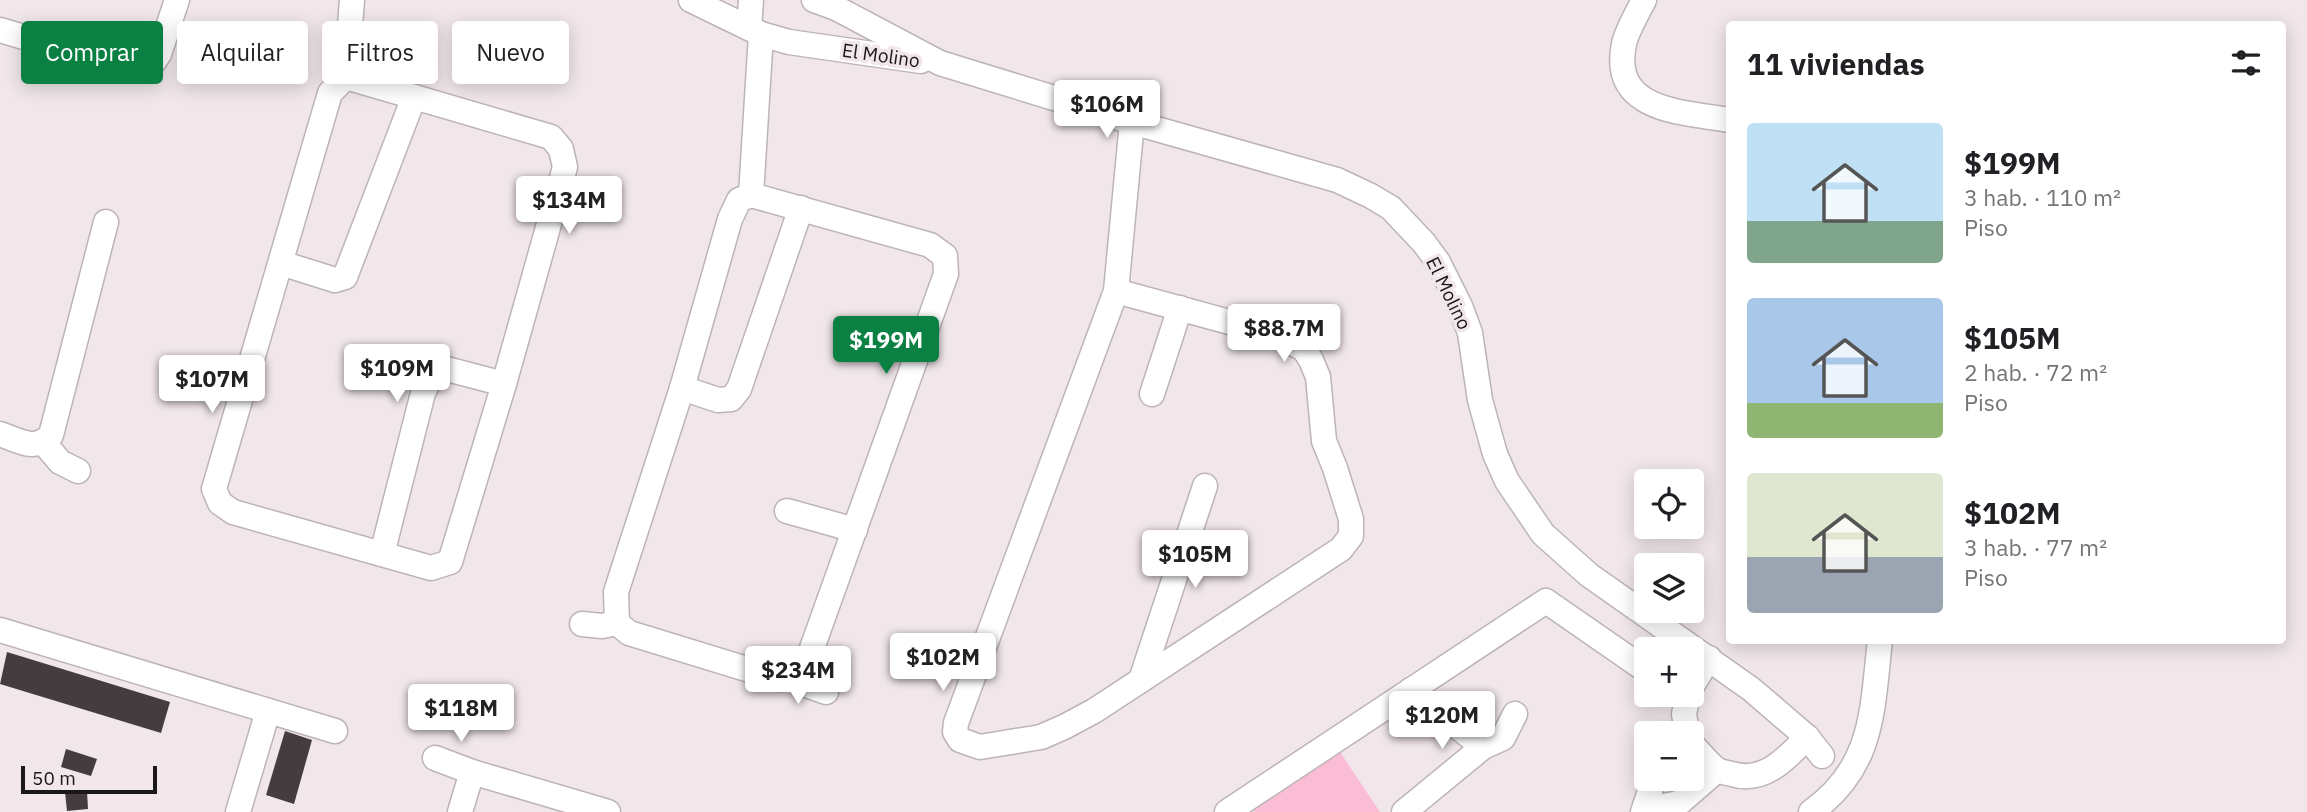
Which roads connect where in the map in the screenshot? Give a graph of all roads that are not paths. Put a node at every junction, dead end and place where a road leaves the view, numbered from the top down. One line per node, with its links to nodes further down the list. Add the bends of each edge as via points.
1 (177, 0): 8 (street, via 159,54 150,67 134,70)
2 (352, 0): 7 (street)
3 (691, 0): 9 (street, El Molino)
4 (751, 0): 9 (street)
5 (1644, 0): 15 (street, via 1624,43 1625,81 1648,103)
6 (825, 4): 10 (street, El Molino, via 834,33); 11 (street, El Molino)
7 (350, 21)
8 (0, 30)
9 (755, 31): 10 (street, El Molino); 17 (street)
10 (822, 48): 11 (street, El Molino)
11 (940, 63): 16 (street, El Molino)
12 (339, 84): 20 (street, via 330,93)
13 (370, 84): 14 (street)
14 (414, 97): 20 (street, via 345,277 335,280); 23 (street, via 551,137 561,149 565,167)
15 (1726, 119)
16 (1132, 122): 21 (street); 37 (street, El Molino, via 1337,180 1371,196 1402,219 1438,262 1460,306 1470,333 1486,426 1521,504 1543,534 1590,575)
17 (751, 195): 18 (street); 24 (street, via 739,200 730,219)
18 (801, 208): 24 (street, via 739,389 731,399 718,400); 31 (street, via 930,244 945,256 946,274)
19 (106, 222): 27 (street, via 51,435)
20 (281, 263): 32 (street, via 214,489 220,503 233,512)
21 (1116, 291): 22 (street); 41 (street, via 955,732 960,740 980,747 1041,737 1094,711)
22 (1180, 308): 25 (street); 41 (street, via 1277,335 1304,349 1318,377 1324,440 1351,519 1351,536 1341,549)
23 (504, 384): 32 (street, via 450,562 431,568); 32 (street, via 443,368 432,375 423,393)
24 (682, 388): 33 (street, via 616,592)
25 (1152, 394)
26 (0, 434): 27 (street, via 33,445)
27 (44, 443): 28 (street, via 60,462)
28 (78, 471)
29 (1205, 486): 41 (street)
30 (787, 511): 31 (street)
31 (855, 530): 40 (street, via 806,666)
32 (382, 554)
33 (617, 623): 34 (street); 40 (street, via 629,633 779,679)
34 (582, 624)
35 (0, 630): 44 (street)
36 (1880, 644): 59 (street, via 1866,740 1842,786)
37 (1709, 658): 39 (street); 50 (street, El Molino, via 1815,747 1756,775)
38 (1634, 662): 42 (street, via 1546,601)
39 (1704, 666)
40 (792, 675): 43 (street)
41 (1141, 680)
42 (1410, 690): 47 (street); 53 (street)
43 (826, 692)
44 (268, 711): 46 (street); 55 (street)
45 (1515, 714): 47 (street, via 1503,738)
46 (335, 732)
47 (1483, 747): 58 (street)
48 (1704, 757): 50 (street)
49 (435, 758): 51 (street)
50 (1717, 770): 54 (street, via 1679,803)
51 (472, 772): 56 (street); 57 (street)
52 (1650, 791): 54 (street)
53 (1238, 809)
54 (1644, 811)
55 (238, 812)
56 (460, 812)
57 (608, 812)
58 (1404, 812)
59 (1811, 812)

